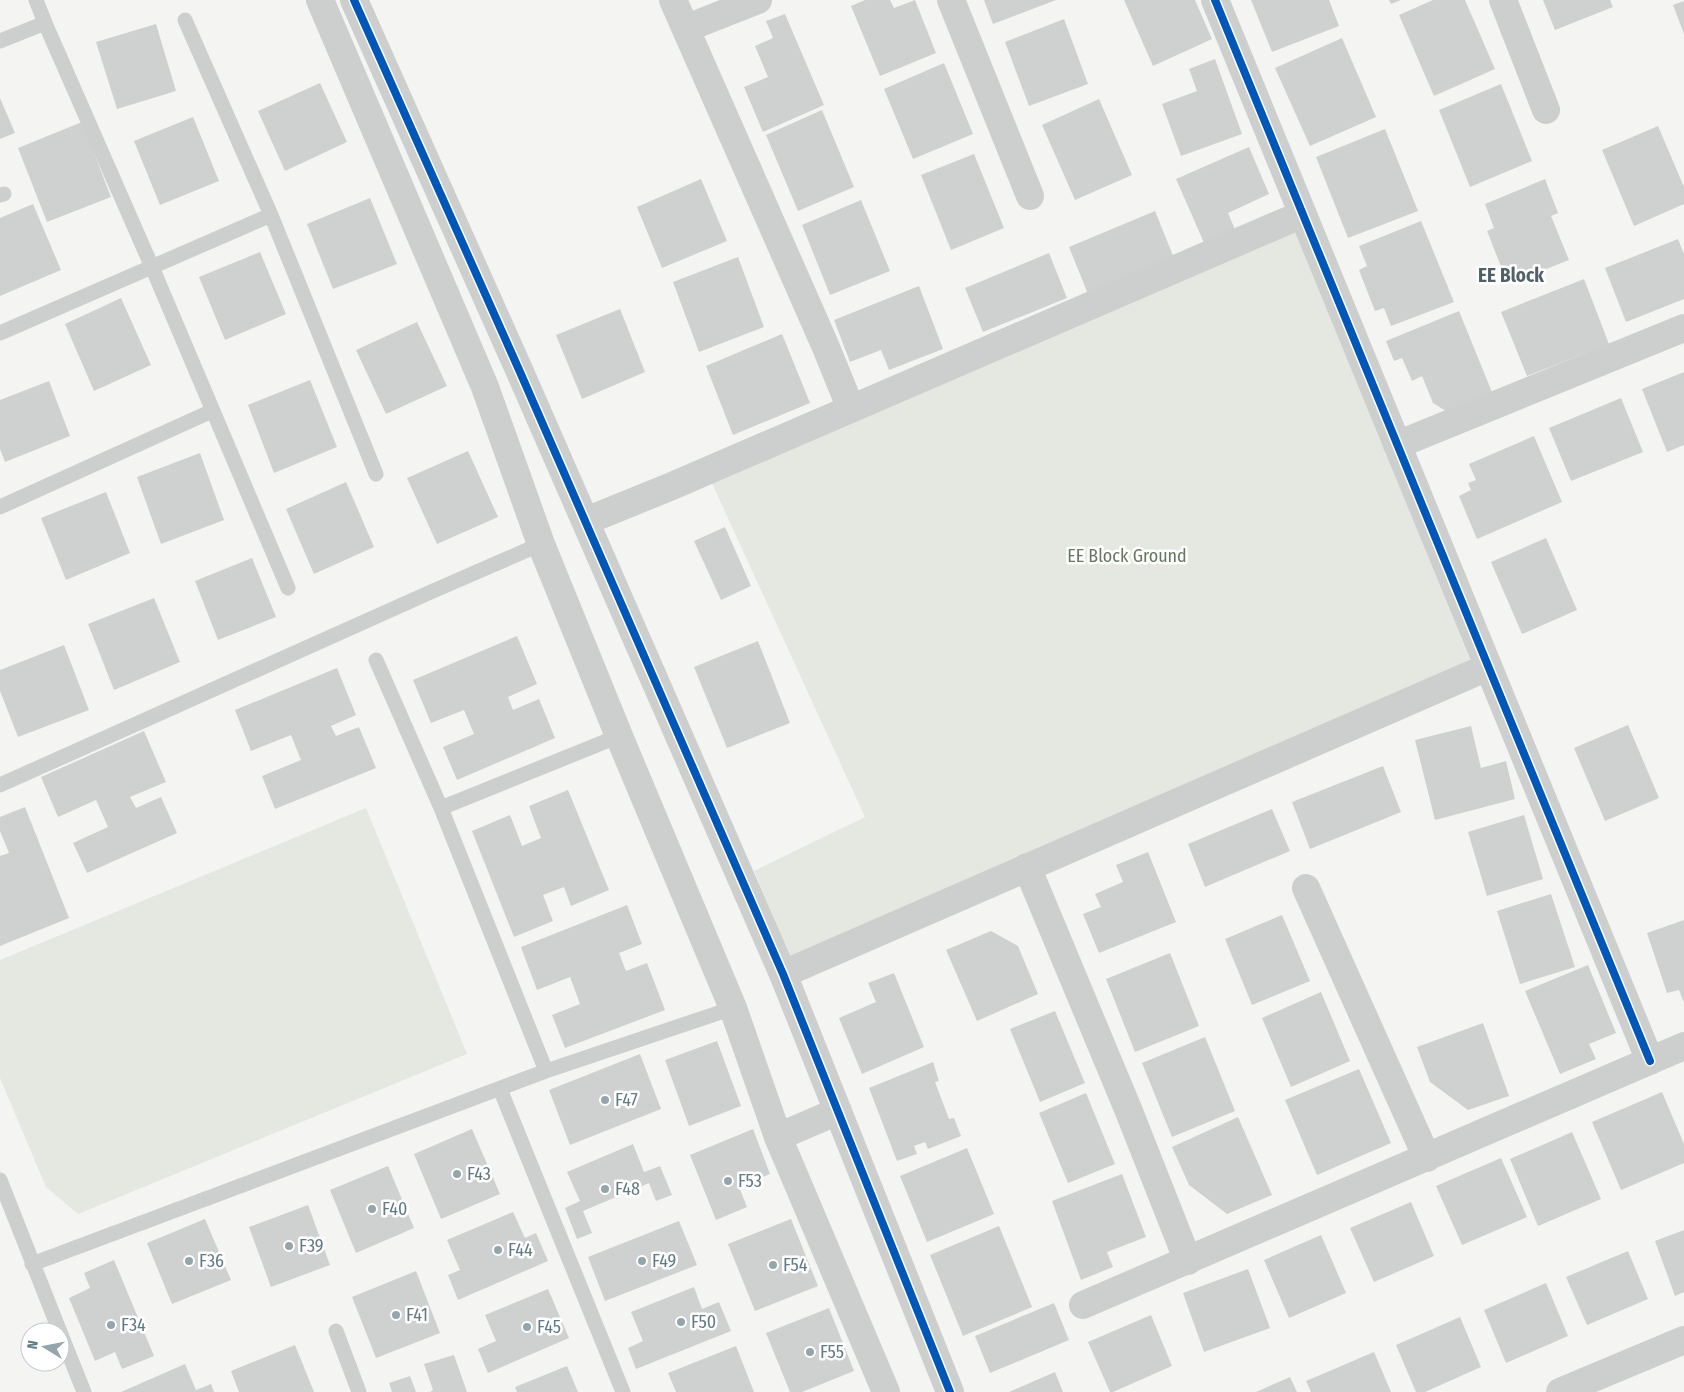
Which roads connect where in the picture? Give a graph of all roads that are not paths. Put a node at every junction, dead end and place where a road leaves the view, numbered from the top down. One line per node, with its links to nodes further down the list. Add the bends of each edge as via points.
1 (36, 0): 10 (lane)
2 (320, 0): 21 (street)
3 (354, 0): 20 (street)
4 (673, 0): 11 (street)
5 (758, 0): 11 (street)
6 (950, 0): 14 (street)
7 (1216, 0): 15 (street)
8 (1503, 0): 13 (street)
9 (185, 20): 16 (lane)
10 (45, 23): 12 (lane); 17 (lane)
11 (687, 28): 22 (street)
12 (0, 41)
13 (1546, 110)
14 (1030, 196)
15 (1303, 214): 22 (street); 24 (street)
16 (271, 215): 17 (lane); 25 (lane)
17 (152, 267): 19 (lane); 23 (lane)
18 (1684, 328): 24 (street)
19 (0, 333)
20 (520, 372): 21 (street); 27 (street)
21 (485, 387): 28 (street)
22 (851, 409): 27 (street)
23 (212, 411): 26 (lane); 29 (lane)
24 (1397, 445): 31 (street)
25 (376, 474)
26 (0, 507)
27 (586, 521): 37 (street)
28 (541, 544): 32 (street); 33 (lane)
29 (288, 588)
30 (376, 660): 34 (lane)
31 (1488, 667): 35 (street); 40 (street)
32 (619, 736): 34 (lane); 38 (street)
33 (0, 785)
34 (441, 808): 41 (lane)
35 (1027, 868): 37 (street); 47 (street)
36 (1306, 888): 45 (street)
37 (783, 974): 43 (street)
38 (733, 1008): 41 (lane); 44 (street)
39 (1684, 1046): 40 (street)
40 (1650, 1061): 45 (street)
41 (546, 1071): 42 (lane)
42 (500, 1089): 48 (lane); 56 (lane)
43 (838, 1111): 44 (street); 58 (street)
44 (778, 1137): 57 (street)
45 (1427, 1158): 47 (street)
46 (0, 1180): 48 (lane)
47 (1188, 1261): 49 (street)
48 (32, 1264): 50 (lane)
49 (1083, 1305)
50 (56, 1322)
51 (336, 1331): 55 (lane)
52 (1684, 1340): 59 (street)
53 (70, 1357): 54 (lane)
54 (84, 1392)
55 (360, 1392)
56 (623, 1392)
57 (886, 1392)
58 (950, 1392)
59 (1560, 1392)

